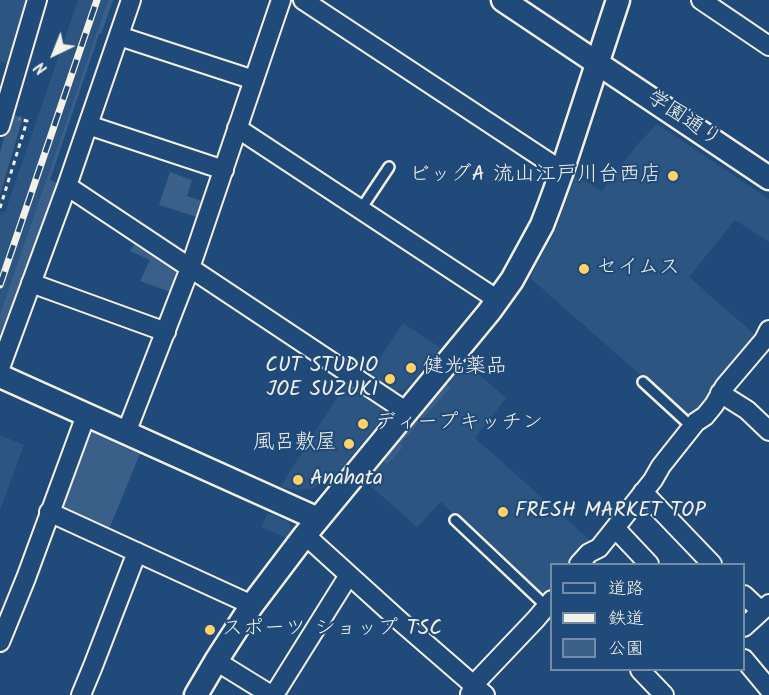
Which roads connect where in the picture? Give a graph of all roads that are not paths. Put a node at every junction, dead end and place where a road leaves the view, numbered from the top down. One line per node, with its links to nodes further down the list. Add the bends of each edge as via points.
1 (37, 0): 13 (street)
2 (131, 0): 9 (street)
3 (281, 0): 12 (street)
4 (303, 0): 18 (street)
5 (618, 0): 11 (street)
6 (701, 0): 8 (street)
7 (505, 1): 11 (street, 学園通り)
8 (725, 7): 10 (street)
9 (119, 36): 12 (street); 14 (street)
10 (769, 46)
11 (597, 63): 18 (street); 19 (street, 学園通り)
12 (254, 80): 15 (street)
13 (2, 118)
14 (88, 125): 17 (street); 20 (street)
15 (237, 128): 17 (street); 21 (street)
16 (389, 167): 21 (lane)
17 (224, 170): 22 (street)
18 (562, 171): 24 (street, via 542,225)
19 (769, 177)
20 (68, 186): 22 (street); 23 (street)
21 (361, 209): 24 (street)
22 (190, 268): 25 (street); 31 (street)
23 (31, 283): 25 (street); 27 (street)
24 (498, 300): 31 (street)
25 (166, 332): 35 (street)
26 (767, 341): 30 (street)
27 (0, 368)
28 (0, 376): 32 (street)
29 (643, 382): 33 (lane)
30 (720, 393): 33 (street); 34 (street)
31 (407, 412): 39 (street)
32 (86, 415): 35 (street); 37 (street)
33 (692, 427): 36 (street)
34 (769, 430)
35 (126, 433): 39 (street)
36 (644, 492): 40 (street); 44 (street)
37 (49, 512): 41 (street); 51 (street)
38 (455, 520): 47 (lane)
39 (311, 527): 45 (street); 48 (street)
40 (615, 528): 42 (street); 43 (street)
41 (137, 552): 48 (street); 57 (street)
42 (580, 563)
43 (648, 563)
44 (711, 563)
45 (349, 575): 56 (street); 59 (street)
46 (745, 596): 49 (street)
47 (549, 603): 56 (street, via 479,679)
48 (252, 605): 53 (street)
49 (765, 608): 50 (street)
50 (745, 626)
51 (0, 642)
52 (745, 660): 55 (street)
53 (216, 661): 58 (street); 59 (street)
54 (642, 671): 60 (street)
55 (769, 688)
56 (476, 692)
57 (81, 695)
58 (196, 695)
59 (273, 695)
60 (664, 695)

